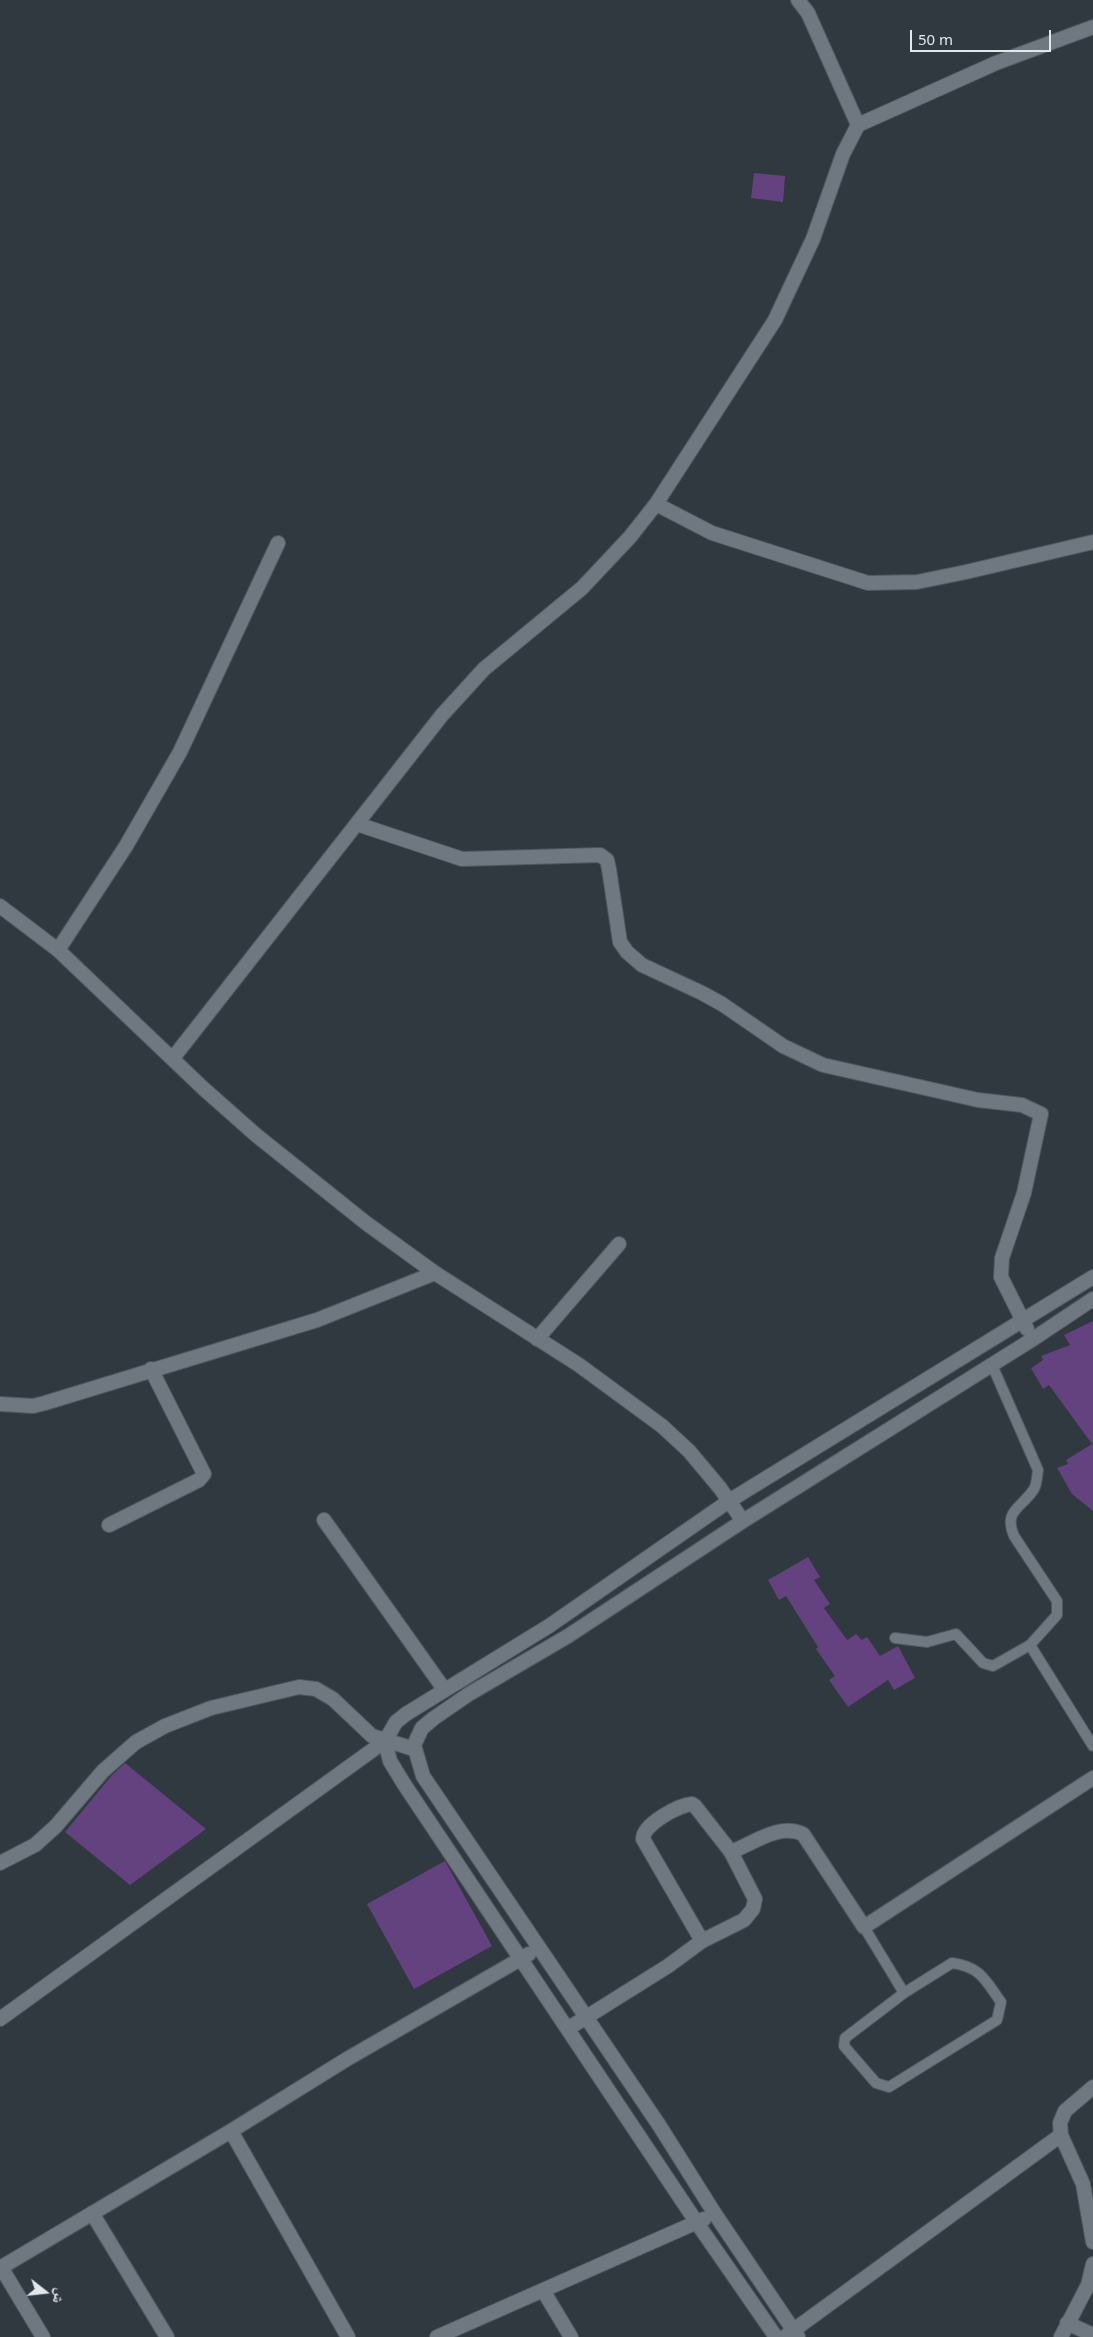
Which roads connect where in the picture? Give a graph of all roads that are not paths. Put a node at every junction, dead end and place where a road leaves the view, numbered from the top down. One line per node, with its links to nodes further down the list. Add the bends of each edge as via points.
1 (798, 0): 3 (street, via 808,13)
2 (1093, 27): 3 (street, via 996,63)
3 (858, 125): 4 (street, via 843,154 813,239 775,320)
4 (656, 504): 5 (street, via 712,533 868,583 898,584 966,572); 7 (street, via 582,588 484,669 442,715)
5 (1093, 542)
6 (278, 543): 9 (street, via 180,752 126,846)
7 (357, 824): 10 (street); 15 (street, via 462,859 600,855 607,860 620,942 642,965 702,993 783,1046 823,1065 978,1100 1022,1105 1041,1114 1024,1193 1001,1267 1001,1277)
8 (0, 906): 9 (street)
9 (58, 950): 10 (street)
10 (173, 1058): 12 (street, via 256,1135 366,1223)
11 (619, 1244): 16 (street)
12 (435, 1272): 16 (street); 19 (street, via 318,1320)
13 (1093, 1277): 15 (street)
14 (1093, 1299): 17 (street)
15 (1024, 1322): 17 (street); 21 (street)
16 (537, 1339): 21 (street, via 625,1397 662,1426 689,1451)
17 (1033, 1339): 18 (street)
18 (992, 1365): 23 (street); 26 (lane, via 1038,1470 1035,1488 1011,1517 1009,1525 1058,1606 1057,1615)
19 (151, 1369): 20 (street, via 41,1404); 24 (street, via 204,1474 199,1480)
20 (0, 1404)
21 (729, 1501): 23 (street); 27 (street, via 549,1626)
22 (324, 1520): 27 (street)
23 (743, 1521): 30 (street, via 568,1636 441,1713 422,1728)
24 (108, 1525)
25 (896, 1638): 26 (lane, via 927,1642 956,1634 983,1663 990,1666)
26 (1030, 1645): 29 (lane)
27 (444, 1689): 28 (street, via 396,1722)
28 (385, 1741): 30 (street); 33 (street, via 364,1730 333,1699 316,1689 299,1687 196,1713 165,1726 118,1755 56,1826 35,1845); 37 (street, via 394,1768); 40 (street)
29 (1093, 1746)
30 (414, 1749): 36 (street, via 423,1776)
31 (1093, 1778): 34 (street)
32 (732, 1852): 34 (street, via 778,1831 794,1830 803,1834); 35 (street, via 755,1899 753,1909 744,1920); 35 (street, via 692,1804 683,1805 649,1826 643,1834)
33 (0, 1864)
34 (864, 1926): 38 (lane)
35 (702, 1941): 39 (street)
36 (538, 1948): 37 (street); 39 (street)
37 (522, 1959): 41 (street); 43 (street, via 346,2059)
38 (904, 1993): 38 (lane, via 952,1963 966,1965 978,1970 1001,2002 1000,2010 997,2020 889,2087 882,2086 843,2043 845,2038)
39 (586, 2017): 41 (street); 46 (street)
40 (0, 2019)
41 (569, 2028): 47 (street)
42 (1093, 2087): 44 (street, via 1065,2111 1060,2123)
43 (231, 2130): 45 (street); 57 (street)
44 (1061, 2134): 48 (street, via 1083,2184); 53 (street)
45 (92, 2213): 50 (street); 56 (street)
46 (715, 2214): 47 (street); 53 (street)
47 (697, 2222): 51 (street); 60 (street)
48 (1093, 2242)
49 (1093, 2264): 52 (street, via 1088,2285)
50 (1, 2267): 55 (street)
51 (544, 2292): 58 (street); 59 (street)
52 (1067, 2323): 54 (street); 61 (street)
53 (792, 2335)
54 (1093, 2335)
55 (43, 2337)
56 (167, 2337)
57 (348, 2337)
58 (437, 2337)
59 (571, 2337)
60 (776, 2337)
61 (1061, 2337)

